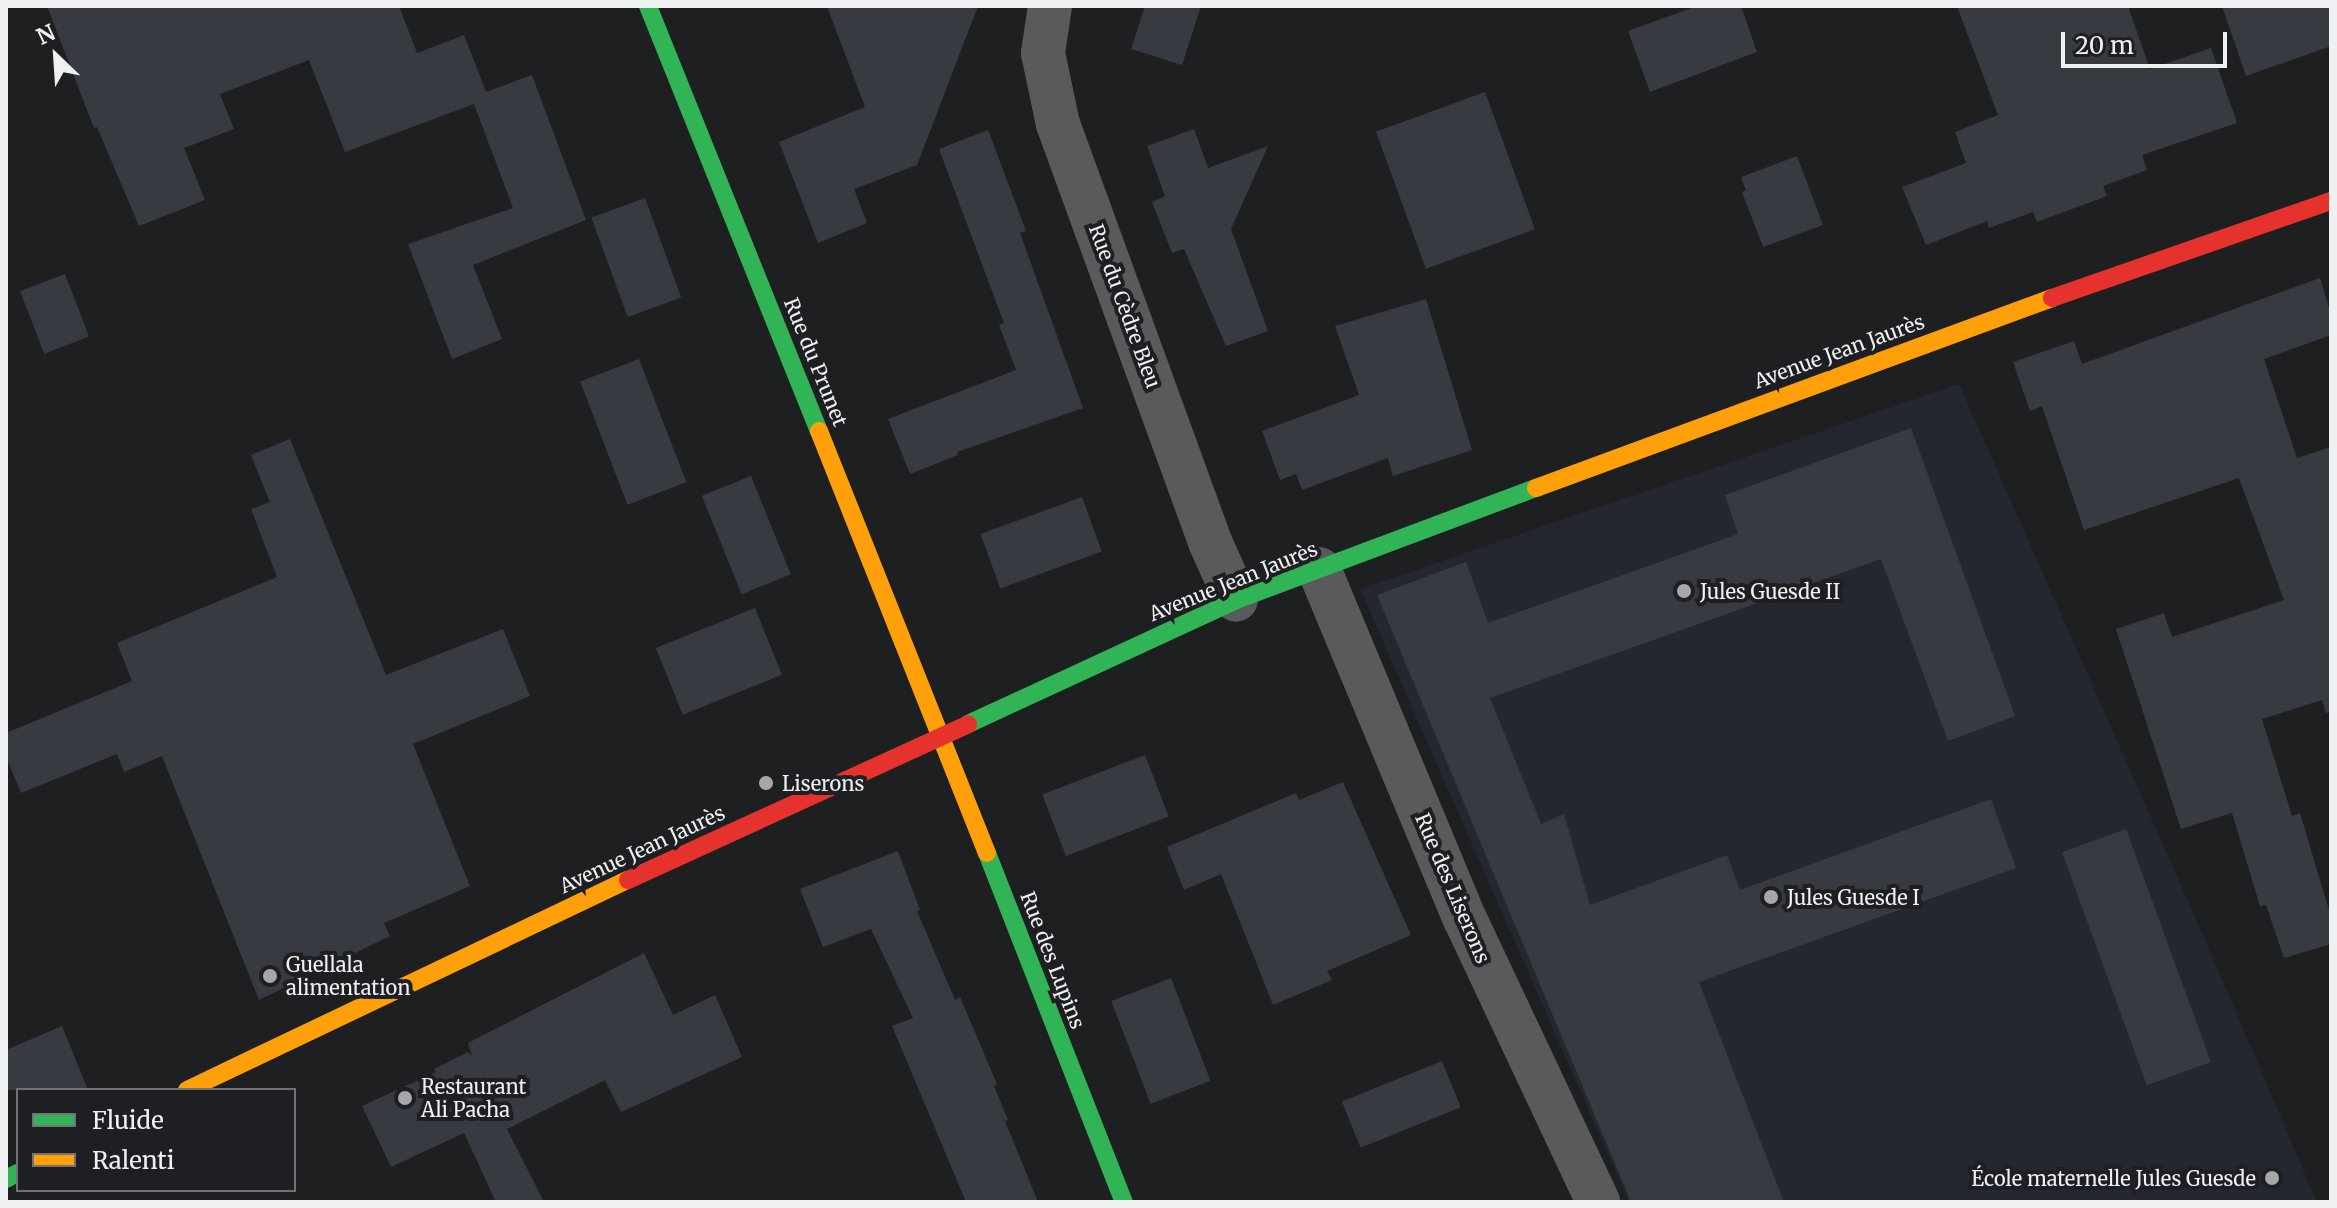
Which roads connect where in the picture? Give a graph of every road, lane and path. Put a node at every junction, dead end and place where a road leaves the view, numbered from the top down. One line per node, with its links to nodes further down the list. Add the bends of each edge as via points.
1 (648, 6): 6 (main road, Rue du Prunet)
2 (1050, 6): 5 (street, Rue du Cèdre Bleu, via 1043,53 1058,124)
3 (2331, 201): 4 (main road, Avenue Jean Jaurès, via 1978,323)
4 (1319, 569): 5 (main road, Avenue Jean Jaurès); 11 (street, Rue des Liserons, via 1465,919)
5 (1236, 600): 6 (main road, Avenue Jean Jaurès)
6 (941, 734): 7 (main road, Avenue Jean Jaurès); 10 (main road, Rue des Lupins)
7 (191, 1088)
8 (6, 1181): 9 (street)
9 (16, 1202)
10 (1124, 1202)
11 (1598, 1202)

